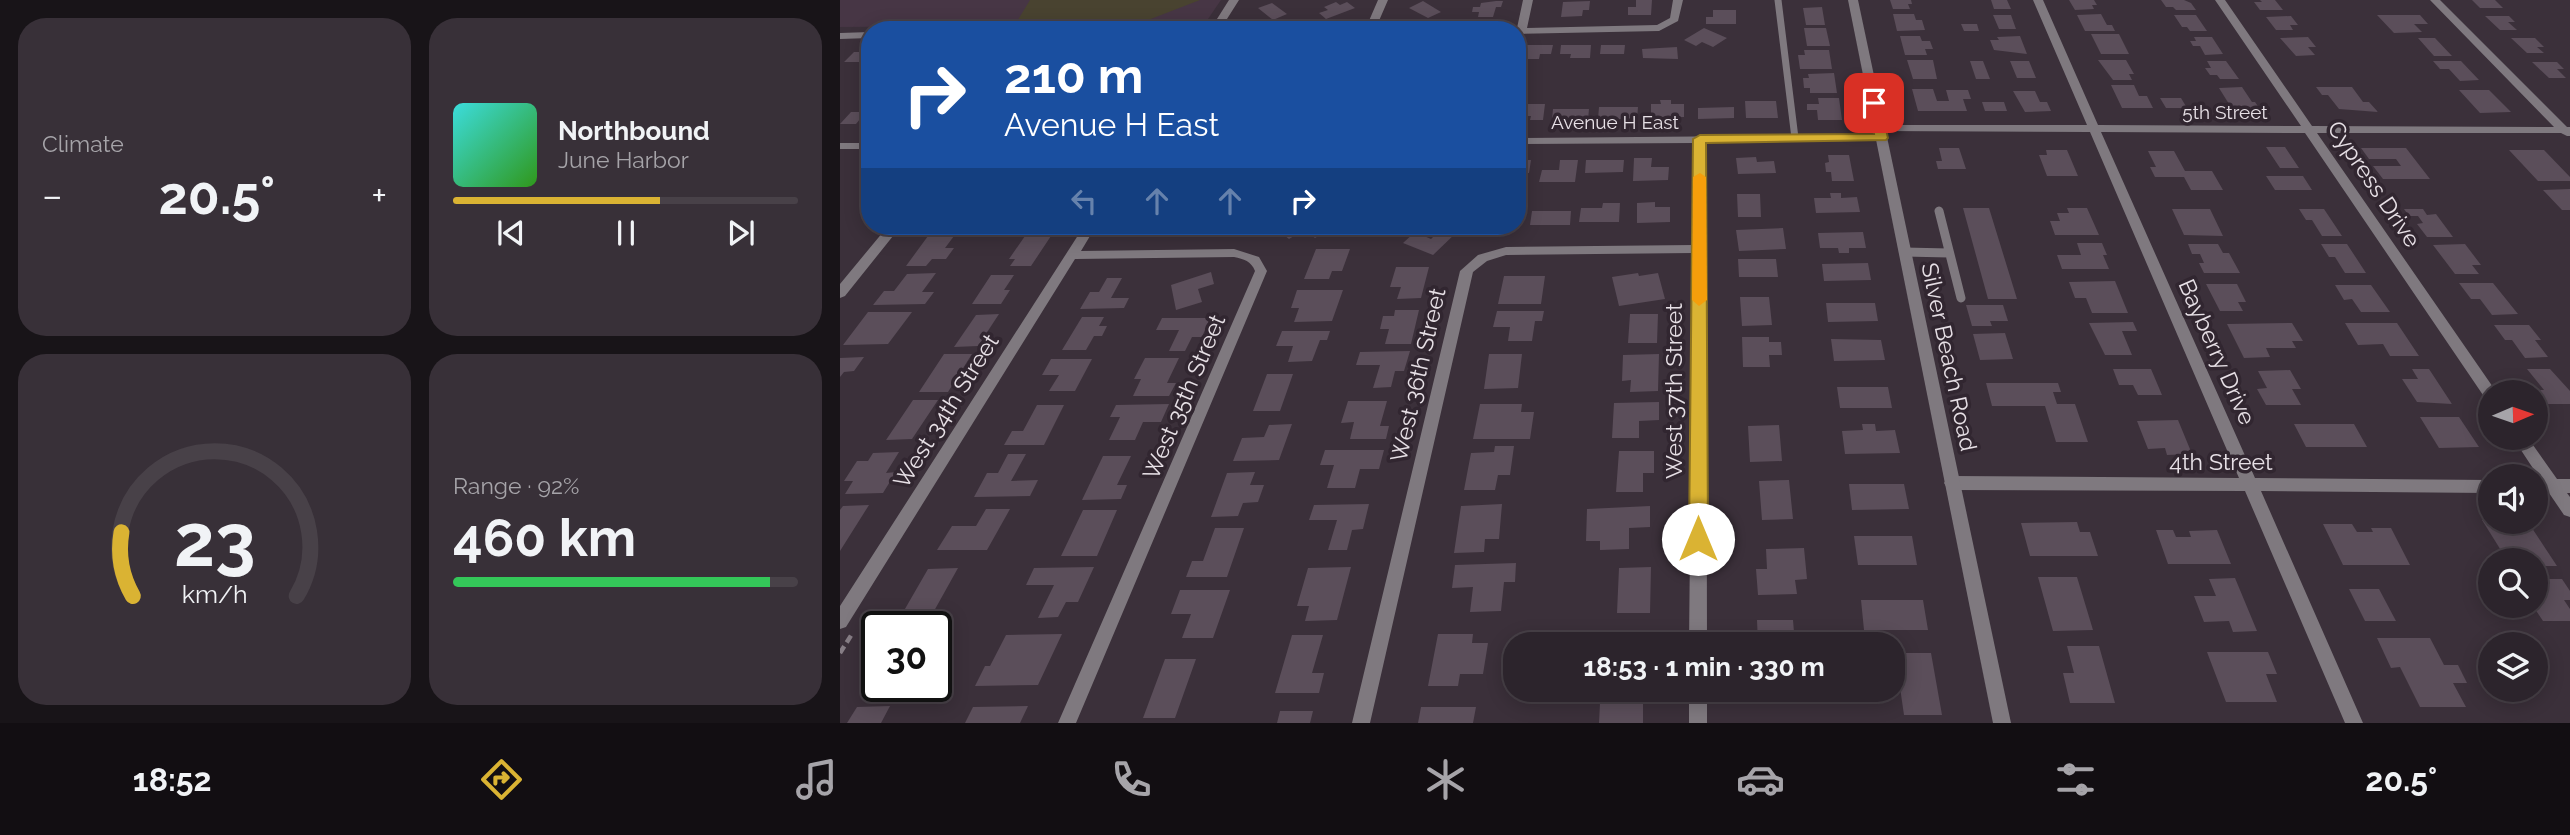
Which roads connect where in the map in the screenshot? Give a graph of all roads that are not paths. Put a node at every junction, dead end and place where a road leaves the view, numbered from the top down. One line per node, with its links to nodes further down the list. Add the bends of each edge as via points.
1 (1234, 0): 10 (street)
2 (1383, 0): 11 (street)
3 (1528, 0): 12 (street)
4 (1678, 0): 13 (street, via 1675,19 1650,30)
5 (1778, 0): 20 (lane)
6 (1853, 0): 18 (street, Silver Beach Road)
7 (2038, 0): 16 (street, Bayberry Drive)
8 (2220, 0): 17 (street, Cypress Drive)
9 (2435, 0): 19 (street)
10 (1220, 21)
11 (1374, 21)
12 (1522, 21)
13 (1526, 31)
14 (840, 36): 15 (street)
15 (861, 36)
16 (2094, 129): 17 (street, 5th Street); 18 (street, 5th Street); 37 (street, Bayberry Drive)
17 (2309, 130): 19 (street, 5th Street); 34 (street, Cypress Drive)
18 (1880, 133): 20 (street, Avenue H East); 29 (street, Silver Beach Road)
19 (2568, 133)
20 (1795, 138): 21 (street, Avenue H East)
21 (1700, 139): 22 (street, Avenue H East); 28 (street, West 37th Street)
22 (1526, 141)
23 (840, 146): 24 (street)
24 (861, 146)
25 (1939, 211): 30 (lane)
26 (888, 235): 32 (street)
27 (1084, 235): 31 (street, West 34th Street)
28 (1699, 249): 42 (street, West 37th Street); 45 (street, West 36th Street, via 1506,251 1488,254 1469,267)
29 (1905, 252): 30 (lane); 36 (street, Silver Beach Road)
30 (1950, 253): 33 (lane)
31 (1072, 255): 41 (street, West 34th Street); 44 (street, West 35th Street, via 1234,253 1253,258 1262,271)
32 (840, 293)
33 (1961, 298)
34 (2480, 380)
35 (2530, 450): 39 (street)
36 (1952, 483): 37 (street, 4th Street); 47 (street, Silver Beach Road)
37 (2250, 484): 38 (street, 4th Street); 48 (street, Bayberry Drive)
38 (2478, 486)
39 (2562, 486): 40 (street)
40 (2570, 510)
41 (840, 621)
42 (1698, 632)
43 (1698, 702): 46 (street)
44 (1067, 723)
45 (1361, 723)
46 (1698, 723)
47 (2002, 723)
48 (2354, 723)

